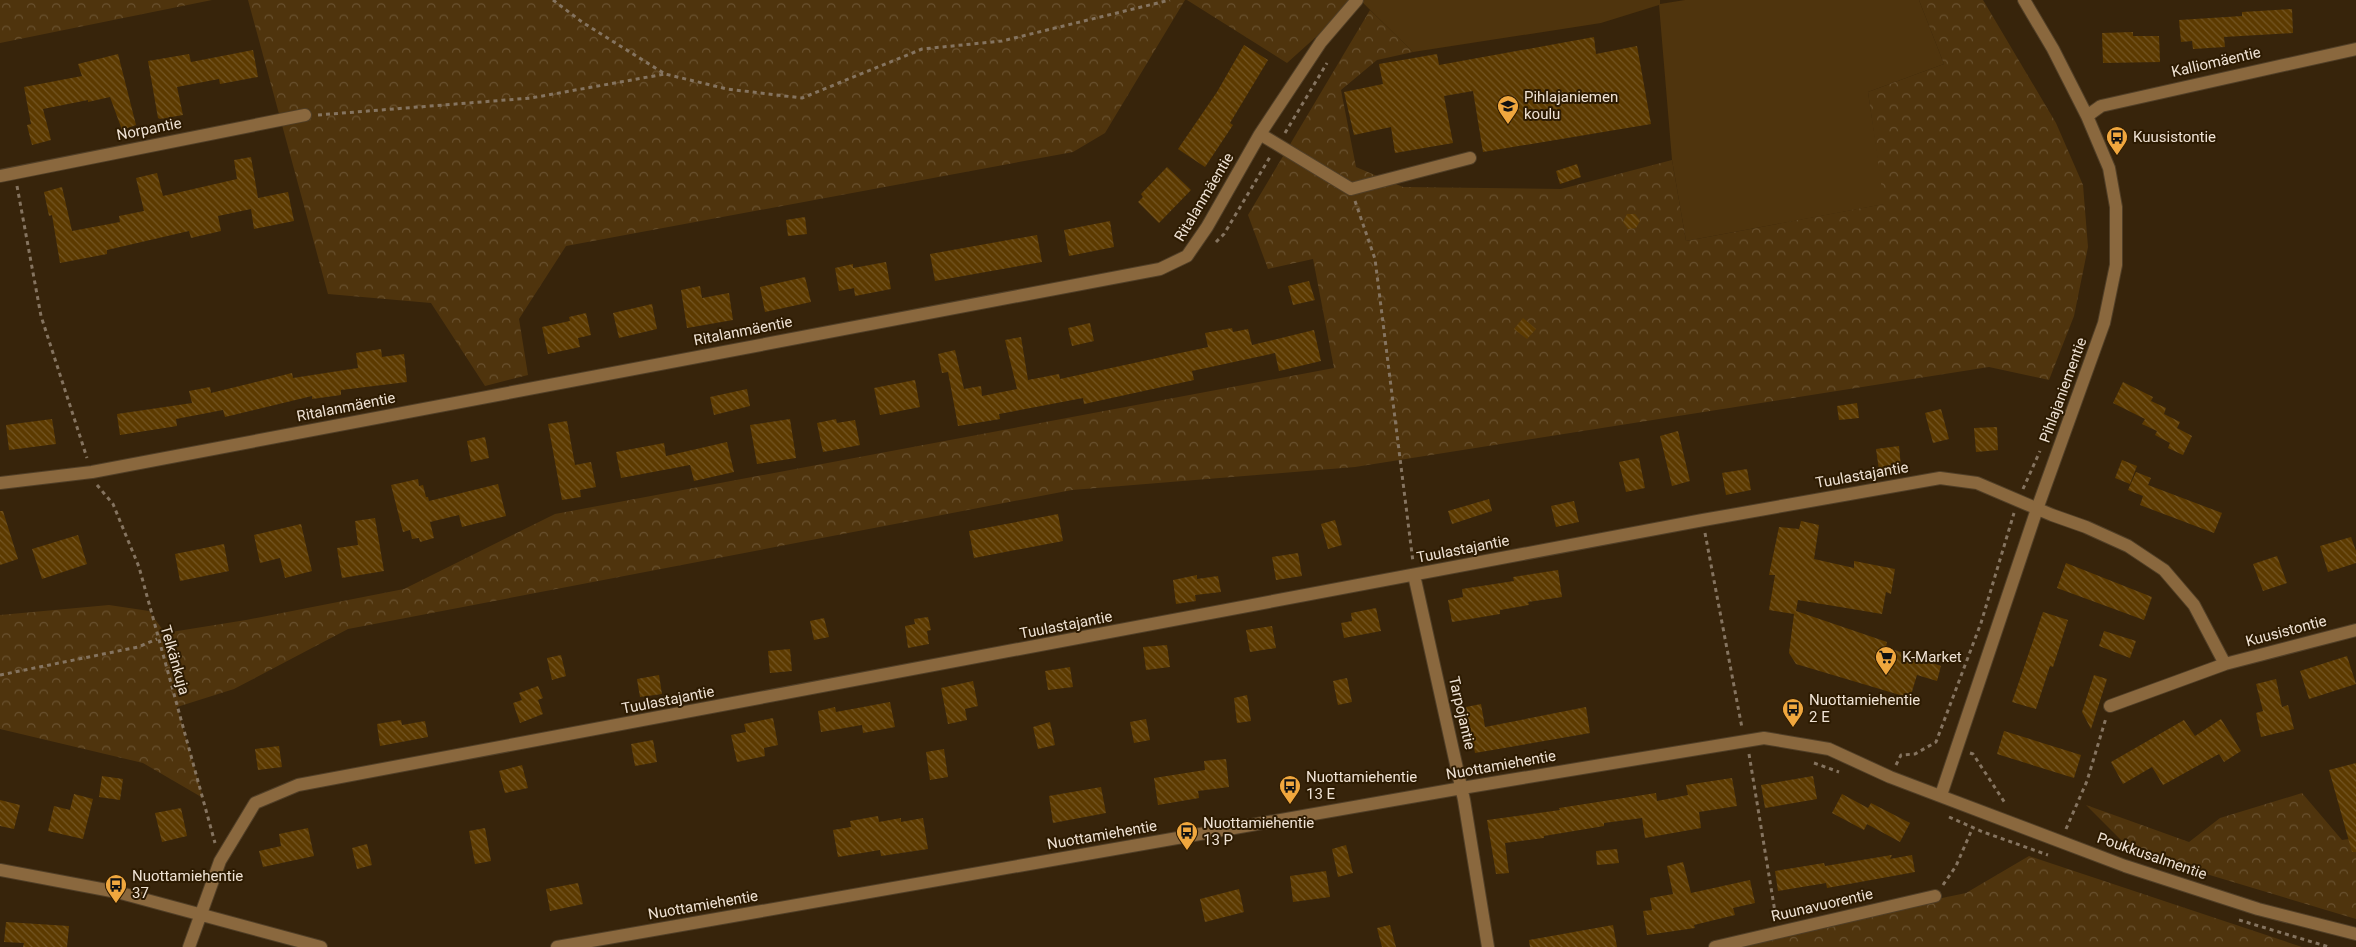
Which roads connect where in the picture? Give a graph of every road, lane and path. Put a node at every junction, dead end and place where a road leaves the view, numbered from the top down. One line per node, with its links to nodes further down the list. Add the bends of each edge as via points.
1 (553, 0): 6 (path, via 582,22)
2 (1170, 0): 6 (path, via 1002,41 922,49 802,98 727,89)
3 (1357, 0): 9 (street, Ritalanmäentie, via 1321,42)
4 (2024, 0): 8 (street, Pihlajaniementie)
5 (2356, 49): 8 (street, Kalliomäentie, via 2101,106)
6 (666, 74): 7 (path, via 531,98)
7 (305, 115): 11 (street, Norpantie)
8 (2087, 116): 18 (street, Pihlajaniementie, via 2109,168 2115,194 2116,265 2104,323)
9 (1260, 134): 13 (street); 15 (street, Ritalanmäentie, via 1207,228 1187,256 1160,269)
10 (1470, 158): 13 (street)
11 (15, 174): 12 (street, Norpantie); 15 (path, Telkänkuja, via 41,316)
12 (0, 176)
13 (1351, 189): 20 (path, via 1375,259)
14 (2041, 450): 17 (path)
15 (92, 472): 16 (street, Ritalanmäentie); 22 (path, Telkänkuja, via 96,483 113,504 138,567)
16 (0, 483)
17 (2018, 501): 18 (street, Tuulastajantie); 19 (street, Tuulastajantie, via 1977,483 1940,478); 27 (path, via 1981,623)
18 (2037, 509): 23 (street, via 2128,546 2164,570 2194,605); 28 (street, Pihlajaniementie)
19 (1703, 520): 20 (street, Tuulastajantie); 26 (path)
20 (1414, 575): 30 (street, Tarpojantie); 40 (street, Tuulastajantie, via 298,785 255,803)
21 (2356, 630): 23 (street, Kuusistontie)
22 (157, 639): 24 (path, via 138,646); 40 (path, Telkänkuja)
23 (2225, 664): 25 (street, Kuusistontie)
24 (0, 675)
25 (2110, 706): 36 (path, via 2080,798 2065,831)
26 (1744, 740): 29 (street, Nuottamiehentie, via 1764,738 1829,750); 30 (street, Nuottamiehentie); 45 (path)
27 (1936, 742): 28 (path); 29 (path, via 1915,754 1901,756)
28 (1958, 748): 31 (street, Pihlajaniementie); 32 (path, via 1973,754)
29 (1890, 777): 31 (street, Nuottamiehentie)
30 (1462, 788): 49 (street, Nuottamiehentie); 50 (street, Tarpojantie)
31 (1941, 795): 35 (street, Poukkusalmentie)
32 (2005, 803): 33 (path); 35 (path)
33 (2014, 807)
34 (1946, 816): 37 (path)
35 (1995, 816): 38 (path); 46 (street, Poukkusalmentie, via 2151,874 2258,909)
36 (2056, 827)
37 (1972, 828): 38 (path); 42 (path, via 1956,866)
38 (1984, 832): 39 (path)
39 (2049, 855)
40 (220, 861): 43 (street, Tuulastajantie)
41 (0, 870): 43 (street, via 117,892)
42 (1935, 896): 45 (street, Ruunavuorentie)
43 (200, 914): 47 (street, Tuulastajantie); 48 (street)
44 (2238, 920): 52 (path)
45 (1779, 932): 51 (street, Ruunavuorentie)
46 (2356, 934)
47 (189, 947)
48 (321, 947)
49 (557, 947)
50 (1488, 947)
51 (1716, 947)
52 (2329, 947)

